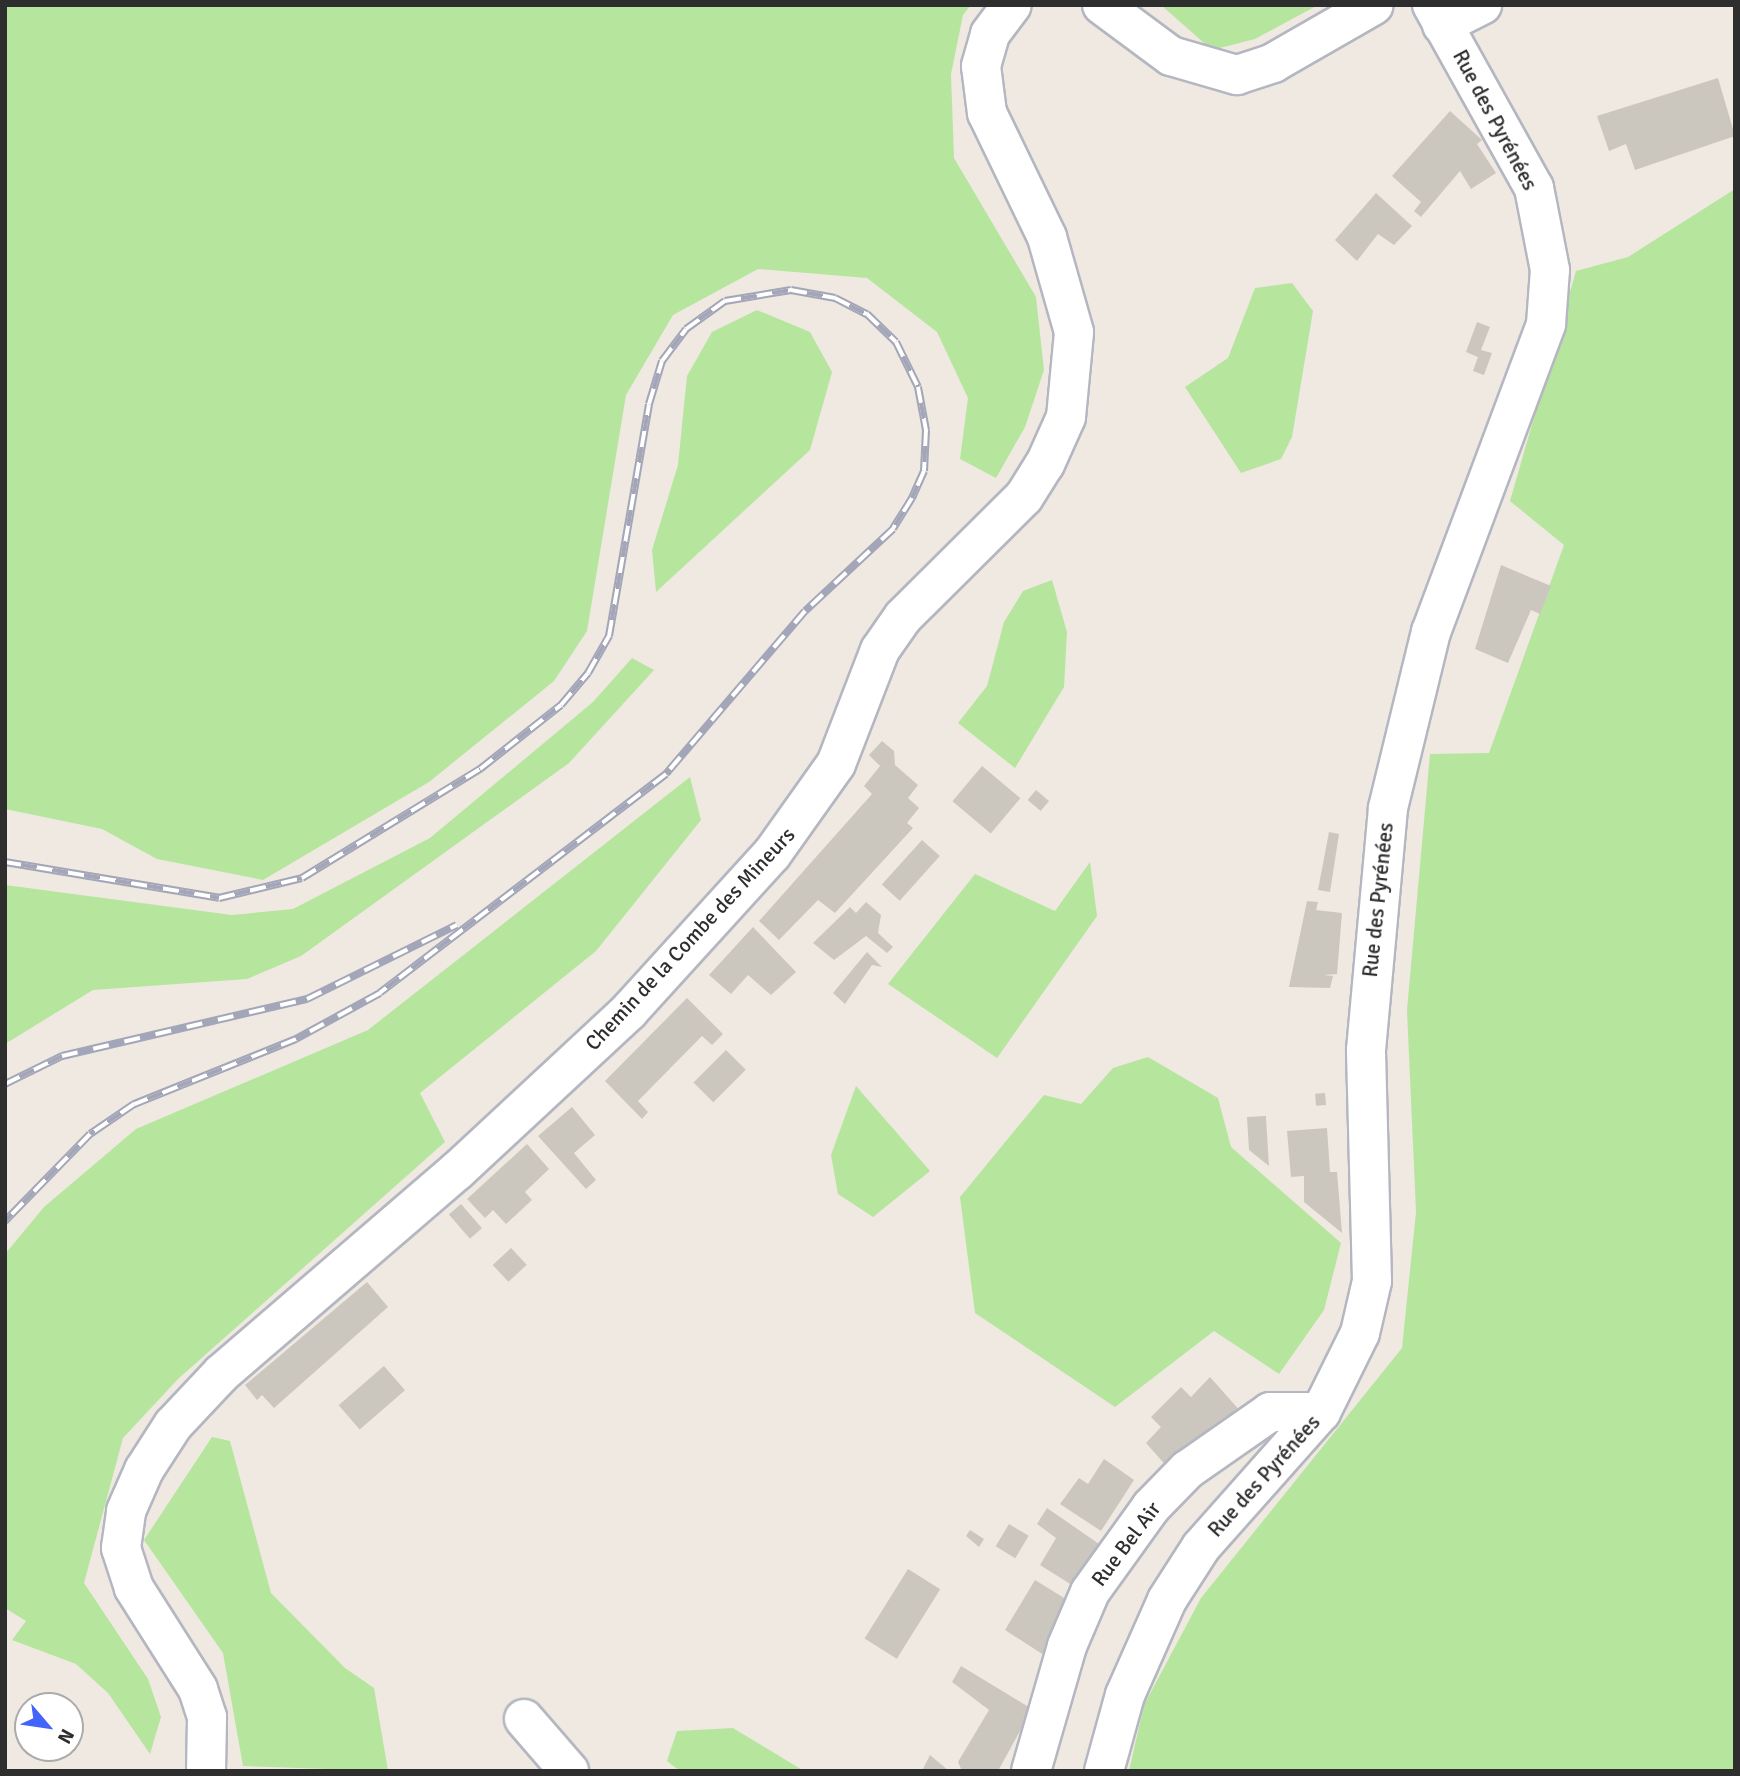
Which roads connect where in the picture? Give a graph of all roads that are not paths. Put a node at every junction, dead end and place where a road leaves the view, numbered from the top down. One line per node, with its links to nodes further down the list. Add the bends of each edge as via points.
1 (1012, 5): 8 (street, Chemin de la Combe des Mineurs, via 990,34 981,66 987,113 1047,237 1074,332 1066,417 1045,464 1024,497 903,617 880,650 836,764 772,854 629,1011 457,1171 222,1373 173,1425 144,1470 126,1511 121,1548 134,1588 198,1689 207,1717)
2 (1102, 5): 3 (street, via 1171,55 1237,75 1273,63)
3 (1374, 5)
4 (1482, 5): 5 (street)
5 (1437, 15): 6 (street, Rue des Pyrénées, via 1534,188 1550,270 1547,310 1507,439 1431,632 1398,750 1368,1013 1373,1282 1360,1333)
6 (1321, 1412): 10 (street, Rue Bel Air, via 1297,1409 1261,1417 1187,1470 1151,1507 1090,1592 1067,1647); 11 (street, Rue des Pyrénées, via 1201,1547 1167,1600 1125,1695)
7 (524, 1719): 9 (street)
8 (206, 1771)
9 (569, 1771)
10 (1031, 1771)
11 (1104, 1771)

